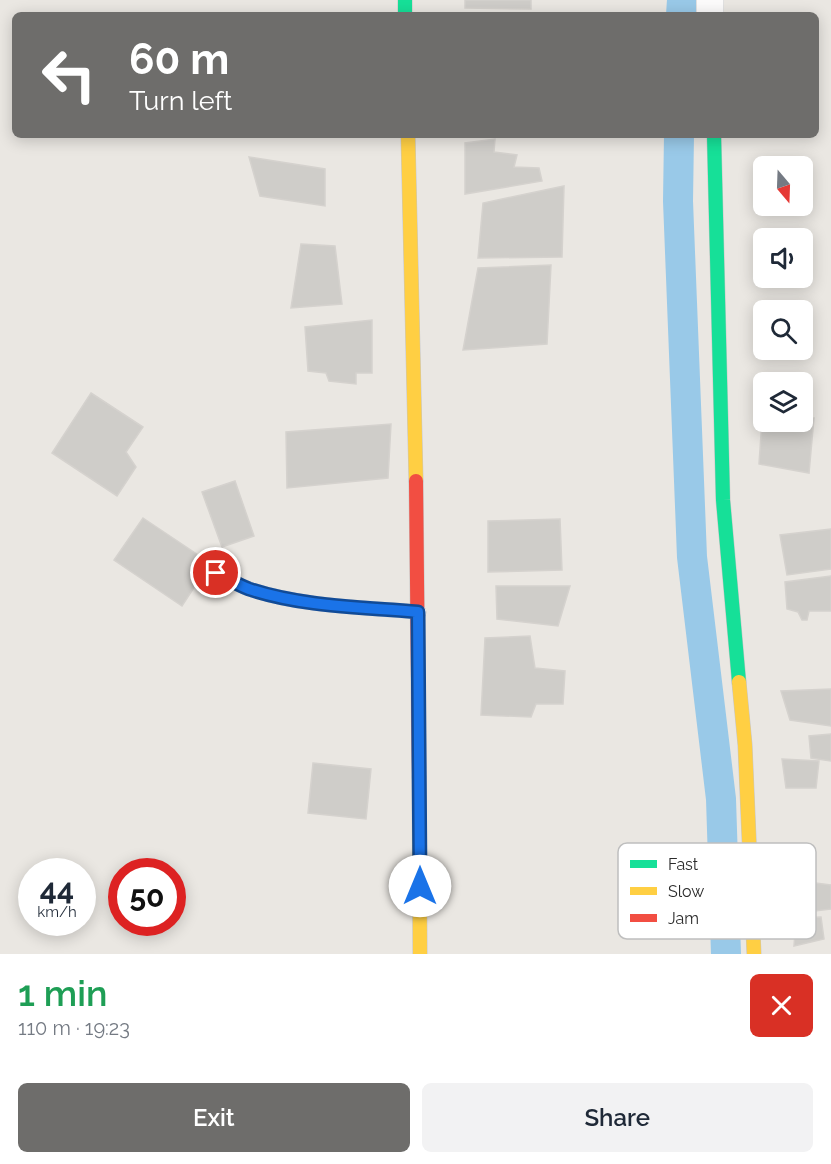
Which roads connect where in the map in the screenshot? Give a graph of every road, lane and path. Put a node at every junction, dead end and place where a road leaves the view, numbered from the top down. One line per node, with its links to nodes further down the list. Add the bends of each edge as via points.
1 (408, 138): 4 (main road)
2 (714, 138): 5 (main road, via 723,500 745,745)
3 (216, 573): 4 (lane, via 281,597)
4 (418, 612): 7 (main road)
5 (749, 843)
6 (753, 939): 8 (main road)
7 (420, 954)
8 (754, 954)

